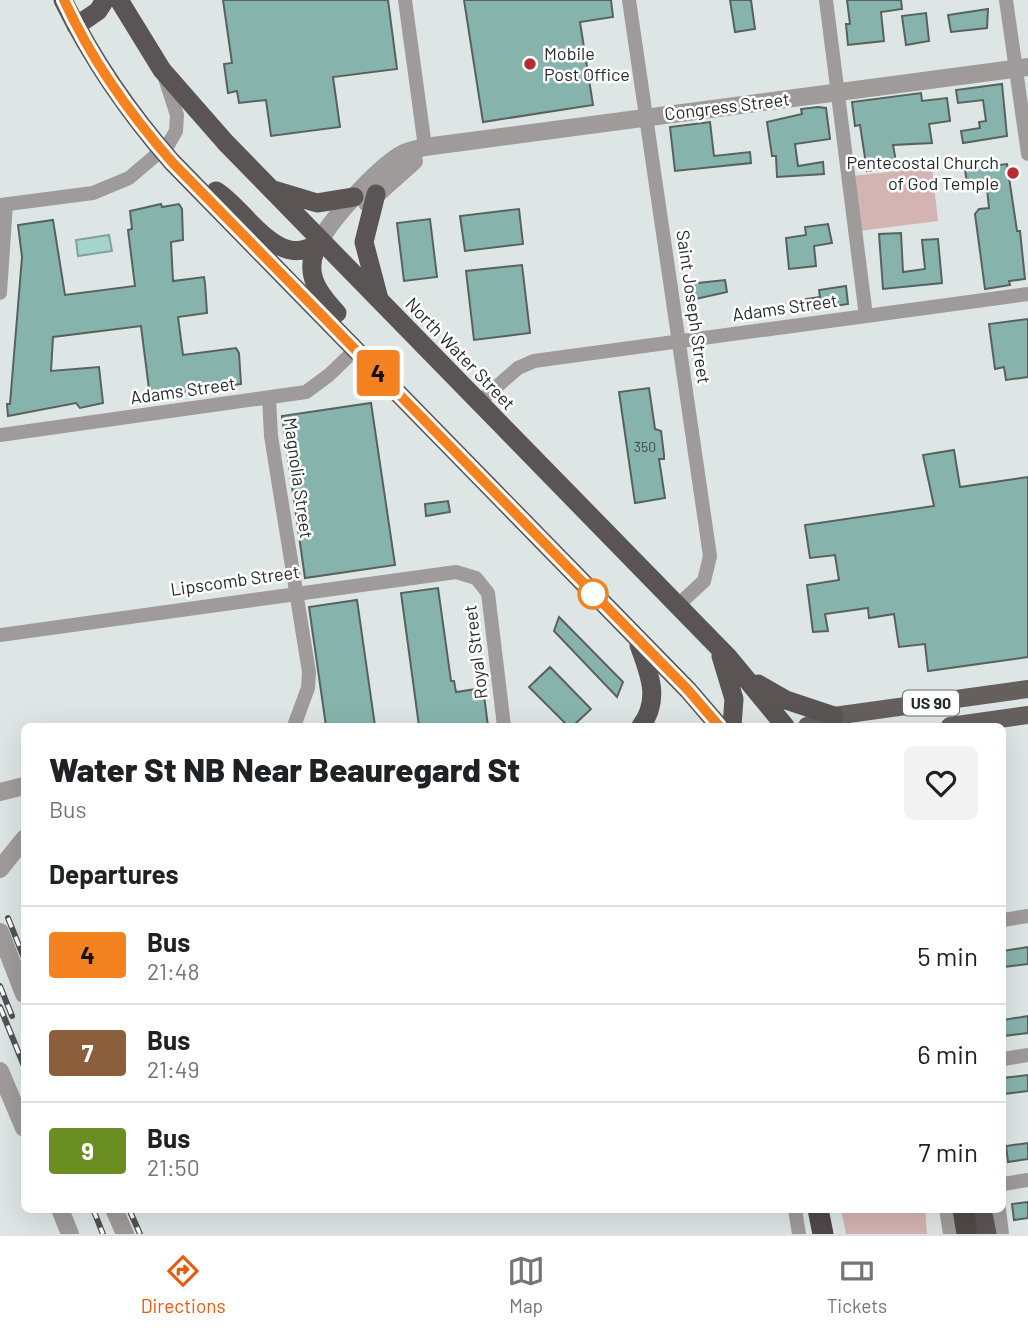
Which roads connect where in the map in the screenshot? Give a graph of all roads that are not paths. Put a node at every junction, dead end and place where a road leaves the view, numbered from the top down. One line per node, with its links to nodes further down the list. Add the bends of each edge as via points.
1 (64, 0): 8 (highway)
2 (105, 0): 8 (highway, via 98,11)
3 (119, 0): 10 (highway, North Water Street)
4 (405, 0): 13 (street)
5 (629, 0): 12 (street, Saint Joseph Street)
6 (826, 0): 11 (street)
7 (1006, 0): 9 (street)
8 (76, 26): 14 (highway)
9 (1022, 67): 11 (street, Congress Street); 15 (street)
10 (162, 70): 14 (street, via 177,121 173,139); 17 (highway, North Water Street)
11 (837, 92): 12 (street, Congress Street); 25 (street)
12 (646, 117): 13 (street, Congress Street); 26 (street, Saint Joseph Street)
13 (425, 147): 18 (street); 19 (street, Congress Street, via 404,153)
14 (161, 150): 16 (highway); 20 (street, via 111,188)
15 (1028, 154)
16 (178, 168): 21 (highway, via 221,194 275,244 303,250); 27 (highway)
17 (270, 188): 19 (highway, via 317,202); 21 (highway, North Water Street)
18 (376, 194): 21 (street, via 338,231); 24 (highway, via 365,242)
19 (355, 198): 21 (street, Congress Street)
20 (3, 204): 22 (street)
21 (320, 241): 24 (highway, North Water Street); 30 (highway, via 310,262 318,292 404,382)
22 (0, 293)
23 (1028, 294): 25 (street, Adams Street)
24 (380, 303): 29 (highway, North Water Street)
25 (866, 316): 26 (street, Adams Street)
26 (679, 342): 29 (street, Adams Street, via 534,361 518,368); 34 (street, Saint Joseph Street, via 710,556 704,581)
27 (355, 350): 28 (street, Adams Street, via 306,392); 30 (highway)
28 (269, 398): 31 (street, Adams Street); 33 (street, Magnolia Street)
29 (478, 403): 34 (highway, North Water Street)
30 (429, 426): 36 (highway)
31 (0, 435)
32 (476, 578): 33 (street, Lipscomb Street, via 456,572); 43 (street, Royal Street, via 488,593)
33 (295, 592): 35 (street, Lipscomb Street); 42 (street, Magnolia Street, via 309,678)
34 (676, 607): 37 (highway, North Water Street)
35 (0, 635)
36 (638, 640): 44 (highway, via 653,689); 45 (highway)
37 (719, 651): 38 (highway, North Water Street); 46 (highway, via 730,675)
38 (743, 672): 41 (highway, via 786,701); 47 (highway, North Water Street)
39 (1028, 689): 41 (main road, US 90)
40 (1028, 715): 49 (main road, US 90)
41 (834, 716): 48 (main road, US 90)
42 (295, 723)
43 (504, 723)
44 (643, 723)
45 (716, 723)
46 (732, 723)
47 (783, 723)
48 (815, 723)
49 (971, 723)
50 (21, 787): 51 (street)
51 (0, 792)
52 (21, 843): 55 (street)
53 (21, 852): 54 (street)
54 (0, 855)
55 (0, 869)
56 (1028, 916): 57 (street)
57 (1006, 920)
58 (0, 932): 59 (street)
59 (21, 985)
60 (1028, 1055): 61 (street)
61 (1006, 1059)
62 (0, 1071): 63 (street)
63 (21, 1121)
64 (1028, 1180): 65 (street)
65 (1006, 1184)
66 (62, 1213): 74 (street)
67 (116, 1213): 75 (street)
68 (796, 1213): 76 (street)
69 (819, 1213): 77 (highway)
70 (947, 1213): 78 (street)
71 (964, 1213): 79 (highway)
72 (983, 1213): 80 (highway)
73 (999, 1213): 81 (street)
74 (70, 1234)
75 (125, 1234)
76 (799, 1234)
77 (824, 1234)
78 (950, 1234)
79 (967, 1234)
80 (987, 1234)
81 (1002, 1234)

